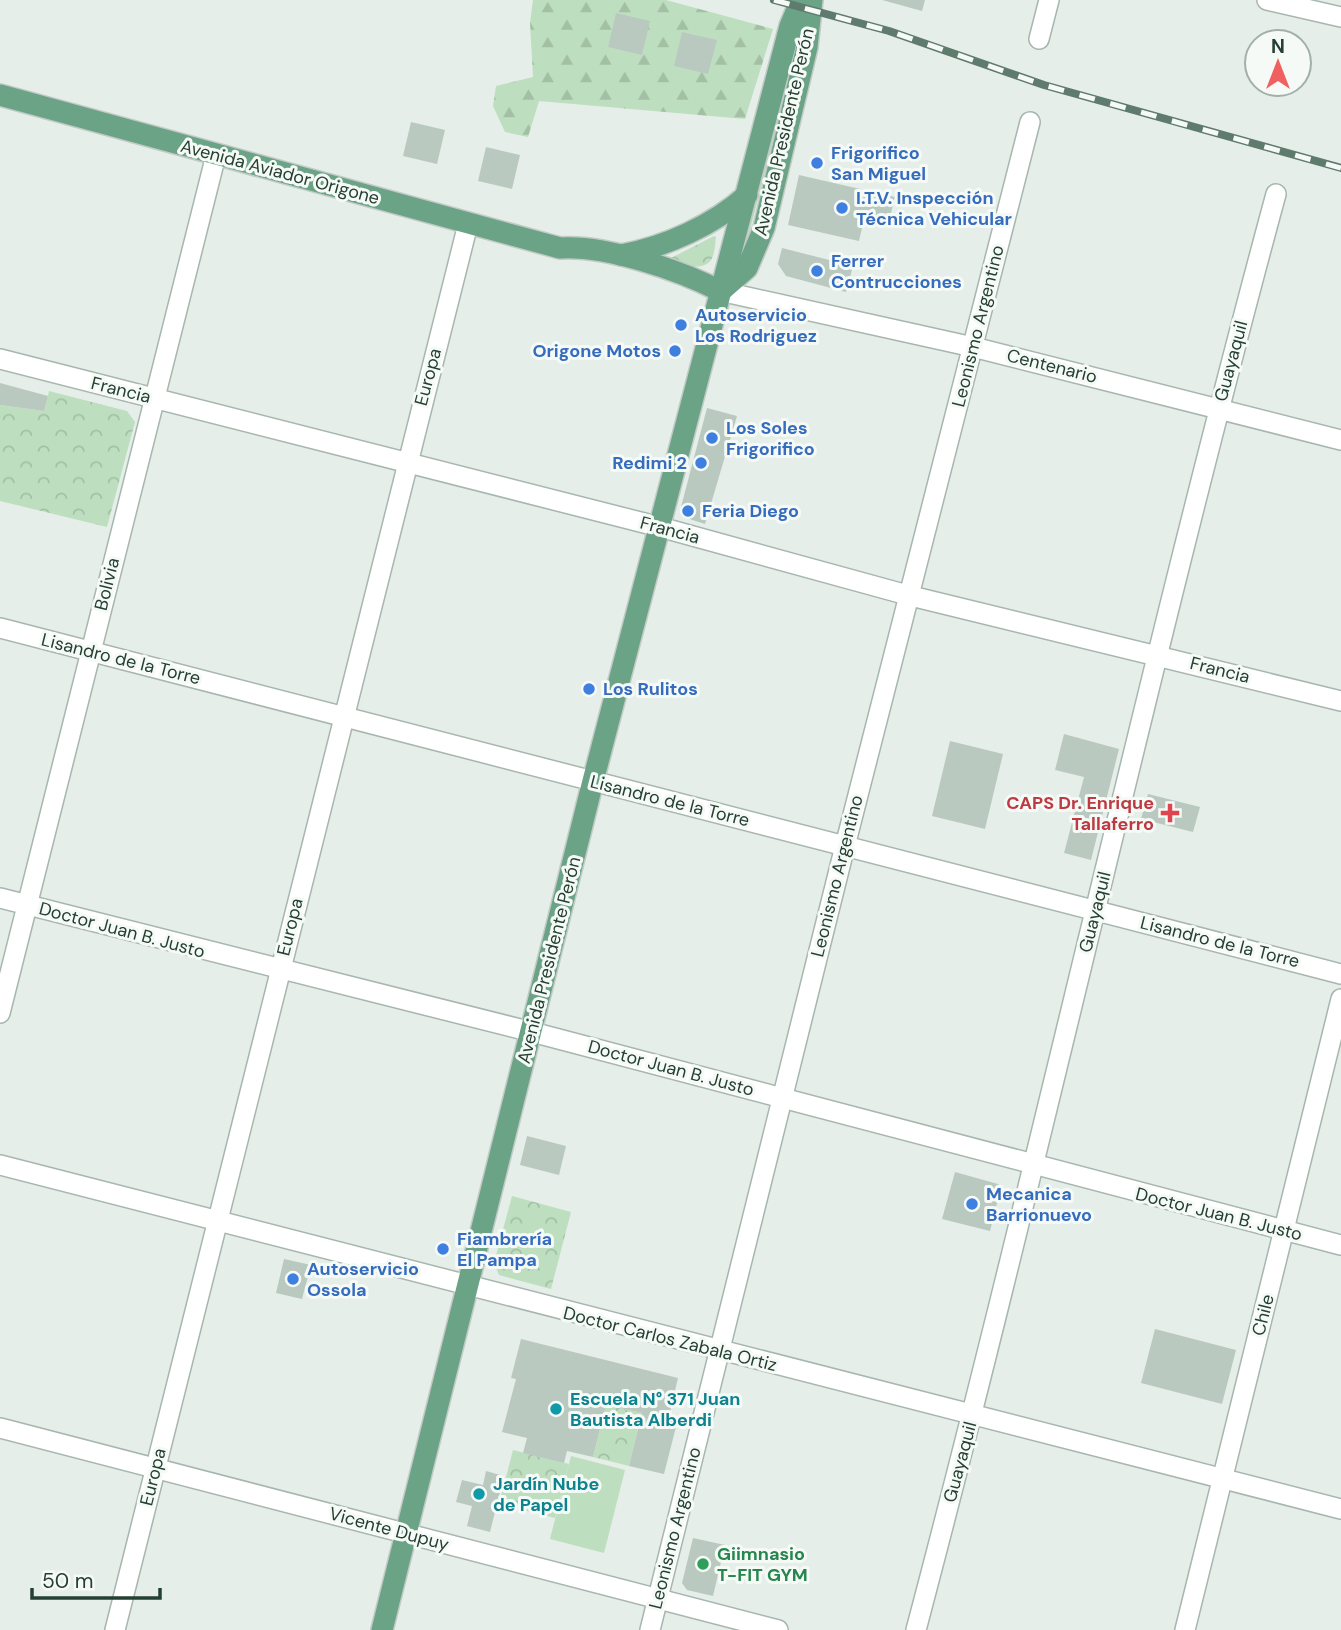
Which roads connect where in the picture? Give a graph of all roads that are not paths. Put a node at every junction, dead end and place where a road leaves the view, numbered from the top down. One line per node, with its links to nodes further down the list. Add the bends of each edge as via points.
1 (801, 0): 12 (main road, Avenida Presidente Perón, via 790,26)
2 (812, 0): 16 (main road, Avenida Presidente Perón, via 807,47 764,228 747,268)
3 (1049, 0): 7 (street)
4 (1267, 0): 5 (street)
5 (1321, 7): 6 (street)
6 (1341, 17)
7 (1039, 39)
8 (0, 95): 10 (main road, Avenida Aviador Origone)
9 (1030, 122): 17 (street, Leonismo Argentino)
10 (216, 155): 13 (main road, Avenida Aviador Origone); 19 (street, Bolivia)
11 (1276, 194): 20 (street, Guayaquil)
12 (747, 195): 15 (main road, via 715,219 654,247); 16 (main road, Avenida Presidente Perón)
13 (468, 224): 14 (main road, Avenida Aviador Origone); 22 (street, Europa)
14 (560, 248): 15 (main road, Avenida Aviador Origone); 16 (main road, Avenida Aviador Origone, via 589,264 691,291)
15 (616, 256): 16 (main road, Avenida Aviador Origone, via 693,277)
16 (720, 291): 17 (street, Centenario); 23 (main road, Avenida Presidente Perón)
17 (973, 347): 20 (street, Centenario); 24 (street, Leonismo Argentino)
18 (0, 359): 19 (street, Francia)
19 (153, 398): 22 (street, Francia); 26 (street, Bolivia)
20 (1218, 408): 21 (street, Centenario); 27 (street, Guayaquil)
21 (1341, 440)
22 (406, 462): 23 (street, Francia); 29 (street, Europa)
23 (660, 527): 24 (street, Francia); 30 (main road, Avenida Presidente Perón)
24 (911, 596): 27 (street, Francia); 31 (street, Leonismo Argentino)
25 (0, 628): 26 (street, Lisandro de la Torre)
26 (90, 651): 29 (street, Lisandro de la Torre); 33 (street, Bolivia)
27 (1158, 655): 28 (street, Francia); 34 (street, Guayaquil)
28 (1341, 701)
29 (342, 716): 30 (street, Lisandro de la Torre); 35 (street, Europa)
30 (593, 781): 31 (street, Lisandro de la Torre); 39 (main road, Avenida Presidente Perón)
31 (845, 846): 34 (street, Lisandro de la Torre); 40 (street, Leonismo Argentino)
32 (0, 898): 33 (street, Doctor Juan B. Justo)
33 (27, 905): 35 (street, Doctor Juan B. Justo); 38 (street, Bolivia)
34 (1096, 910): 36 (street, Lisandro de la Torre); 42 (street, Guayaquil)
35 (279, 971): 39 (street, Doctor Juan B. Justo); 43 (street, Europa)
36 (1341, 974)
37 (1341, 999): 44 (street, Chile)
38 (0, 1013)
39 (532, 1032): 40 (street, Doctor Juan B. Justo); 46 (main road, Avenida Presidente Perón)
40 (782, 1097): 42 (street, Doctor Juan B. Justo); 47 (street, Leonismo Argentino)
41 (0, 1165): 43 (street, Doctor Carlos Zabala Ortiz)
42 (1032, 1165): 44 (street, Doctor Juan B. Justo); 48 (street, Guayaquil)
43 (216, 1221): 46 (street, Doctor Carlos Zabala Ortiz); 50 (street, Europa)
44 (1283, 1230): 45 (street, Doctor Juan B. Justo); 51 (street, Chile)
45 (1341, 1245)
46 (468, 1286): 47 (street, Doctor Carlos Zabala Ortiz); 53 (main road, Avenida Presidente Perón)
47 (718, 1352): 48 (street, Doctor Carlos Zabala Ortiz); 54 (street, Leonismo Argentino)
48 (973, 1414): 51 (street, Doctor Carlos Zabala Ortiz); 59 (street, Guayaquil)
49 (0, 1428): 50 (street, Vicente Dupuy)
50 (155, 1468): 53 (street, Vicente Dupuy); 55 (street, Europa)
51 (1223, 1477): 52 (street, Doctor Carlos Zabala Ortiz); 60 (street, Chile)
52 (1341, 1509)
53 (407, 1533): 54 (street, Vicente Dupuy); 56 (main road, Avenida Presidente Perón)
54 (657, 1599): 57 (street, Leonismo Argentino); 58 (street, Vicente Dupuy)
55 (115, 1630)
56 (382, 1630)
57 (650, 1630)
58 (778, 1630)
59 (916, 1630)
60 (1185, 1630)

